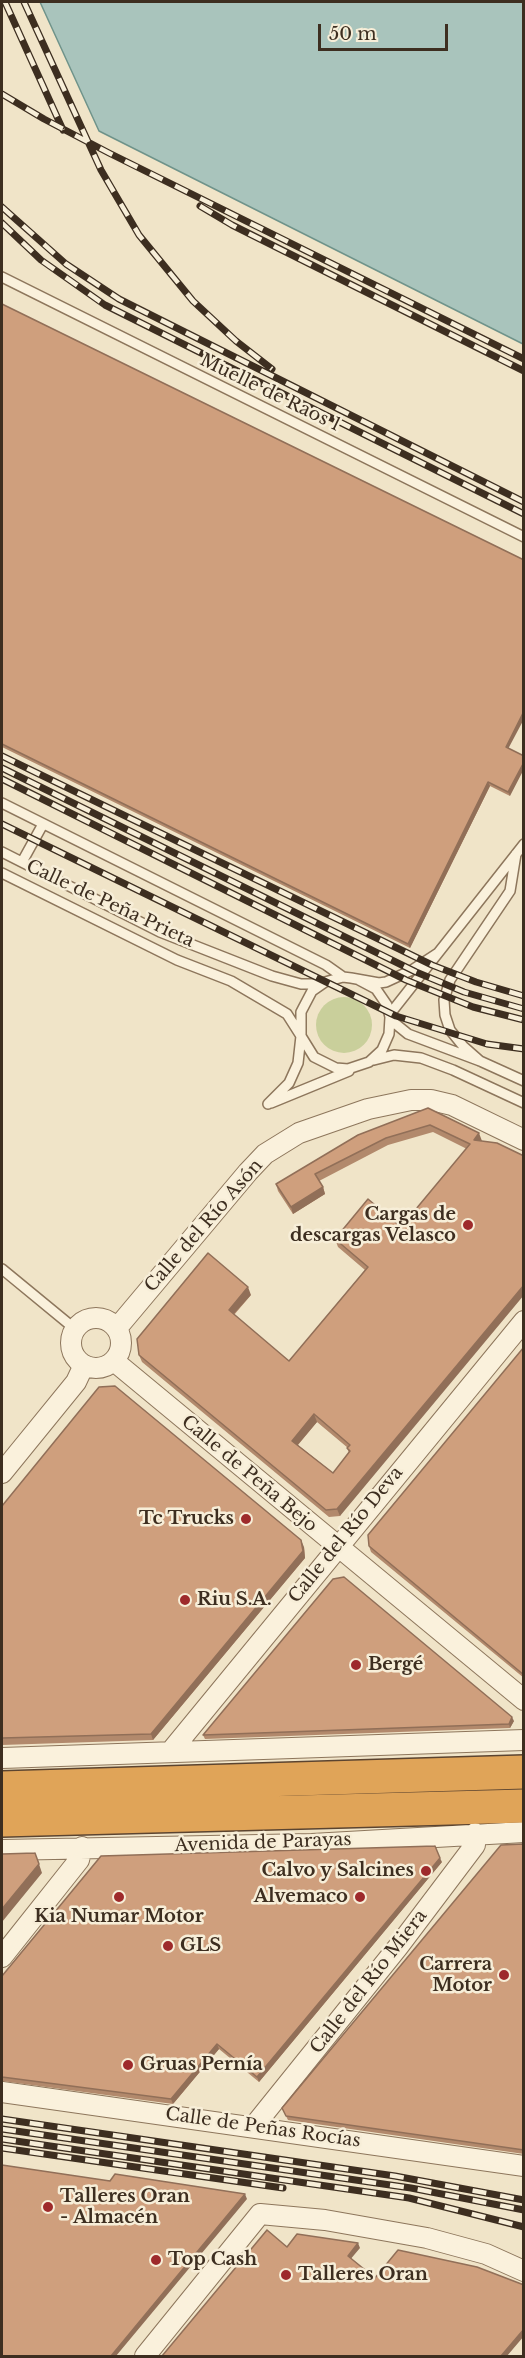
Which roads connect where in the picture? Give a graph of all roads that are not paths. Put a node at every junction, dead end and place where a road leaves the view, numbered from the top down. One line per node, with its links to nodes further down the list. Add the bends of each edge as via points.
1 (2, 278): 2 (lane, Muelle de Raos 1)
2 (524, 537)
3 (2, 803): 4 (lane)
4 (44, 824): 8 (lane); 11 (lane)
5 (524, 844): 7 (lane)
6 (2, 852): 8 (lane, Calle de Peña Prieta)
7 (516, 854): 10 (lane); 16 (lane, via 510,891 450,980 444,1000 450,1030)
8 (22, 862): 13 (lane, Calle de Peña Prieta, via 160,932 272,976 300,984)
9 (2, 873): 15 (lane, Calle de Peña Prieta, via 266,1000 287,1014)
10 (438, 952): 12 (lane, via 386,982); 14 (lane)
11 (343, 977): 12 (lane); 13 (lane)
12 (359, 980): 14 (lane, via 375,989)
13 (321, 984): 15 (lane, via 301,1012)
14 (390, 1015): 16 (lane, via 392,1022 408,1034); 17 (lane, via 386,1043)
15 (301, 1036): 17 (lane, via 314,1057 324,1064 336,1068); 17 (lane, via 292,1077 268,1104)
16 (480, 1061): 18 (lane)
17 (365, 1064): 19 (lane, via 394,1055 421,1058)
18 (524, 1081)
19 (524, 1103)
20 (524, 1140): 23 (street, Calle del Río Asón, via 452,1105 431,1100 368,1109 299,1133 265,1154 248,1172)
21 (2, 1269): 24 (lane)
22 (524, 1321): 28 (street, Calle del Río Deva)
23 (117, 1328): 24 (street, via 104,1319 93,1318); 25 (street, via 121,1342)
24 (75, 1329): 26 (street, via 71,1346)
25 (114, 1361): 26 (street, via 98,1368); 28 (street, Calle de Peña Bejo)
26 (84, 1365): 27 (street, via 76,1382)
27 (2, 1473)
28 (337, 1547): 29 (street, Calle de Peña Bejo); 31 (street, Calle del Río Deva)
29 (524, 1700)
30 (524, 1740): 31 (street)
31 (171, 1751): 32 (street)
32 (2, 1758)
33 (524, 1772): 34 (highway)
34 (2, 1788)
35 (524, 1806): 36 (highway)
36 (2, 1820)
37 (524, 1832): 38 (street, Avenida de Parayas)
38 (475, 1833): 39 (street, Avenida de Parayas, via 312,1844); 43 (street, Calle del Río Miera, via 475,1845 405,1938)
39 (82, 1847): 40 (street, Avenida de Parayas); 41 (street, via 79,1860)
40 (2, 1850)
41 (2, 1957)
42 (2, 2092): 43 (street, Calle de Peñas Rocías)
43 (254, 2126): 44 (street, Calle de Peñas Rocías)
44 (524, 2166)
45 (524, 2271): 46 (street, via 486,2254 427,2238 325,2220 261,2214)
46 (145, 2356)

